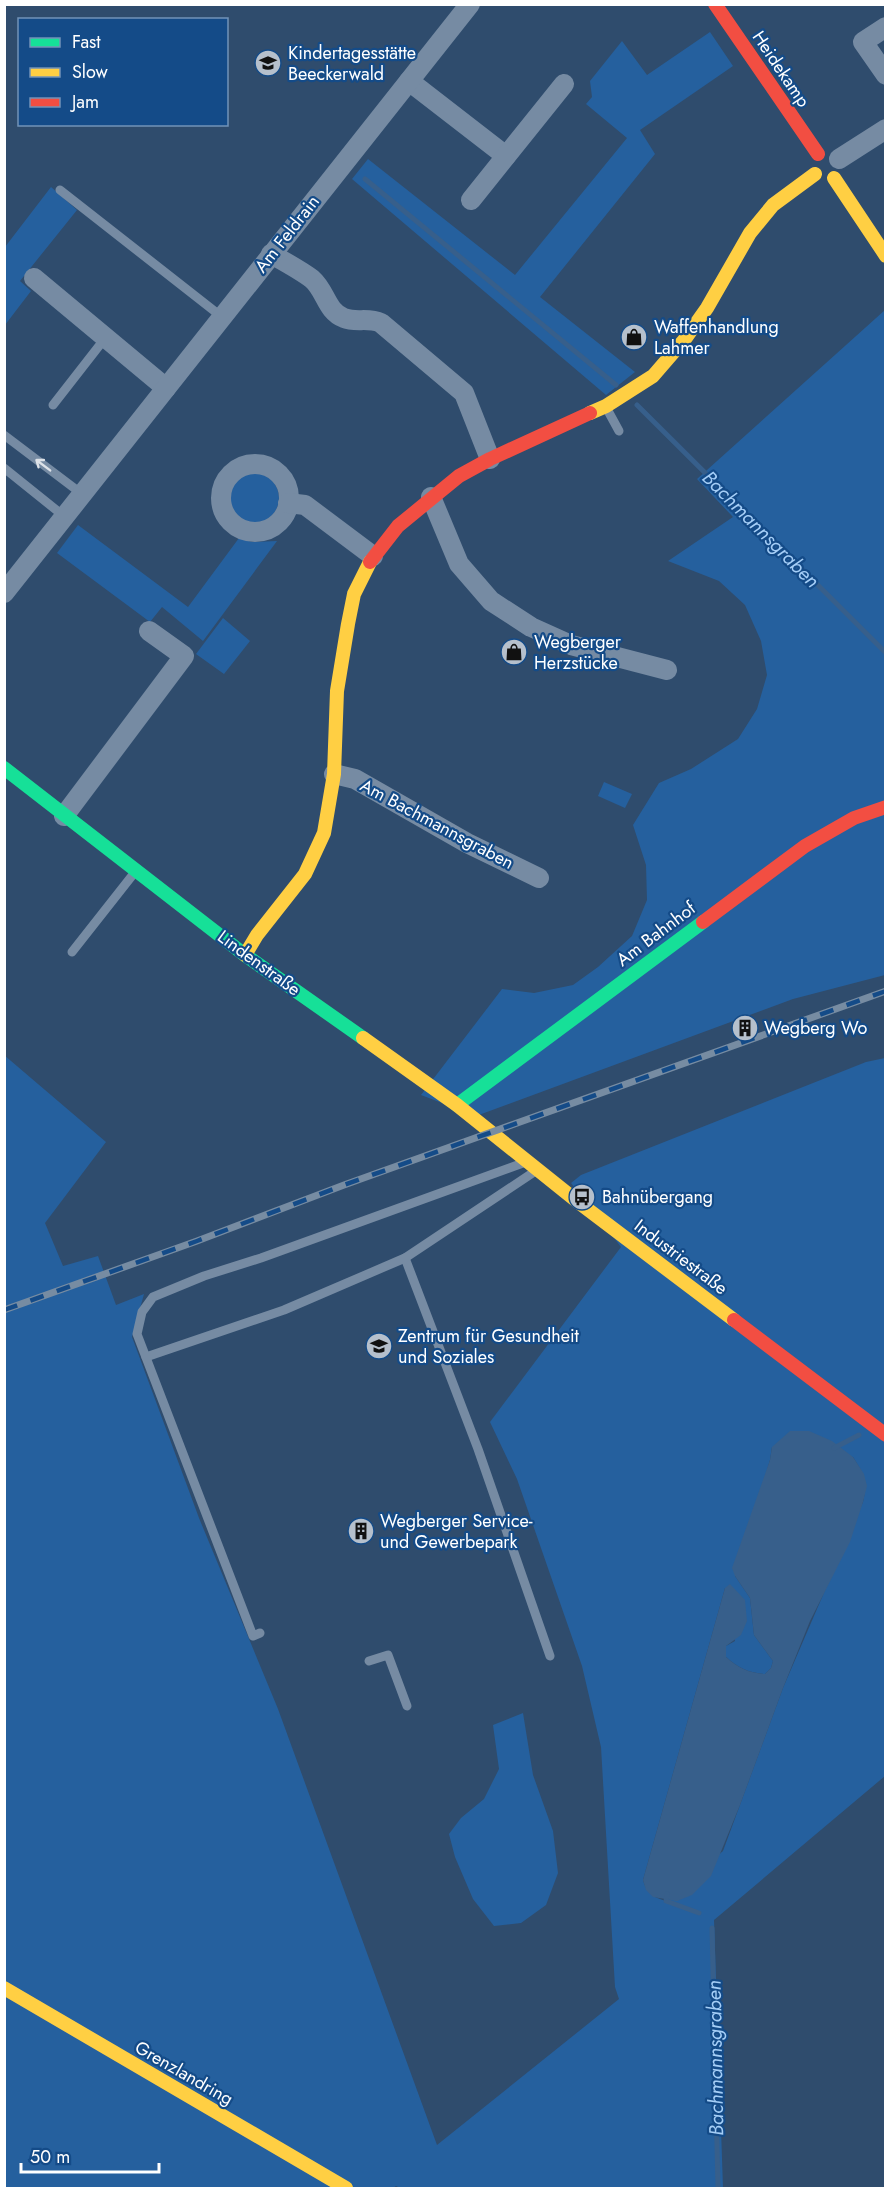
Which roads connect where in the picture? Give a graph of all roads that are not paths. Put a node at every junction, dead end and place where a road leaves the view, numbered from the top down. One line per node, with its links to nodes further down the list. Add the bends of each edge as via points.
1 (470, 4): 5 (street, Am Feldrain)
2 (715, 4): 8 (street, Heidekamp)
3 (885, 27): 4 (street, via 863,42)
4 (885, 75)
5 (409, 81): 9 (street); 14 (street, Am Feldrain)
6 (564, 84): 9 (street)
7 (885, 129): 10 (street)
8 (818, 154): 10 (street, via 828,152); 11 (street, via 812,166)
9 (506, 156): 13 (street)
10 (836, 168): 11 (street, via 822,179); 15 (street)
11 (815, 174): 21 (street, Am Bachmannsgraben, via 773,205 750,233 686,339 653,376)
12 (60, 190): 17 (lane)
13 (471, 201)
14 (272, 254): 17 (street, Am Feldrain); 24 (street, via 312,279 330,310 344,319 381,323 464,393)
15 (885, 256)
16 (34, 278): 18 (street)
17 (222, 317): 19 (street, Am Feldrain)
18 (106, 337): 19 (street); 20 (lane)
19 (166, 388): 26 (street, Am Feldrain)
20 (53, 405)
21 (606, 406): 22 (lane); 24 (street, Am Bachmannsgraben)
22 (619, 431)
23 (4, 435): 26 (lane, one-way to 23)
24 (490, 459): 27 (street, Am Bachmannsgraben)
25 (4, 468): 29 (lane)
26 (82, 494): 29 (street, Am Feldrain)
27 (430, 496): 30 (street, Am Bachmannsgraben); 33 (street, via 459,564 491,601 531,627 570,645)
28 (288, 503): 30 (street, via 305,505)
29 (65, 517): 31 (street, Am Feldrain)
30 (373, 556): 35 (street, Am Bachmannsgraben, via 354,594 348,624 337,691)
31 (4, 593)
32 (149, 631): 37 (street, via 184,656)
33 (667, 670)
34 (4, 768): 37 (street, Lindenstraße)
35 (334, 774): 39 (street, Am Bachmannsgraben, via 355,779 467,843); 41 (street, Am Bachmannsgraben, via 324,833 305,874)
36 (885, 807): 42 (street, Am Bahnhof, via 854,818 805,846)
37 (64, 816): 38 (street, Lindenstraße)
38 (136, 870): 40 (lane); 41 (street, Lindenstraße)
39 (539, 878)
40 (72, 952)
41 (245, 955): 42 (street, Lindenstraße)
42 (457, 1105): 43 (street, Industriestraße)
43 (533, 1165): 44 (lane); 45 (lane, via 204,1276 153,1297 142,1312 137,1334); 46 (street, Industriestraße)
44 (405, 1258): 45 (lane, via 284,1310); 48 (lane, via 478,1449)
45 (146, 1357): 47 (lane, via 253,1636)
46 (885, 1435)
47 (260, 1634)
48 (550, 1656)
49 (369, 1661): 50 (lane, via 388,1655)
50 (407, 1706)
51 (4, 1988): 52 (street, Grenzlandring)
52 (346, 2188)

